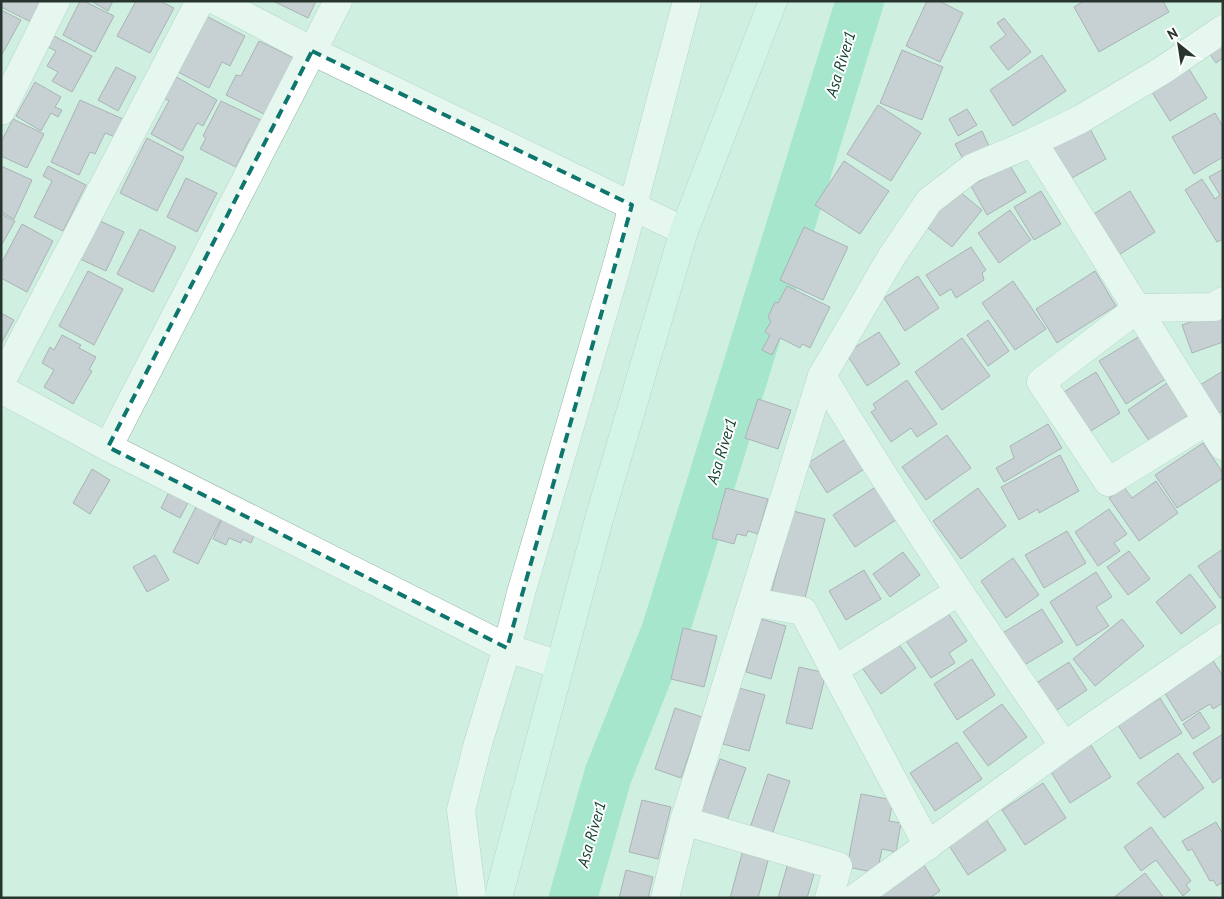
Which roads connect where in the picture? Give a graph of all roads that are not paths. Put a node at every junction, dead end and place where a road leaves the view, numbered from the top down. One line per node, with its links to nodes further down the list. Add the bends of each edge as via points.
1 (56, 1): 9 (street)
2 (200, 1): 16 (street)
3 (217, 1): 8 (street)
4 (338, 1): 8 (street)
5 (687, 1): 11 (street)
6 (773, 1): 12 (street)
7 (1223, 29): 10 (street, via 1163,70 1081,119)
8 (312, 51): 11 (street); 20 (street)
9 (1, 111)
10 (1034, 142): 14 (street); 15 (street, via 972,168 930,201 892,256)
11 (632, 205): 12 (street); 24 (street)
12 (684, 231): 25 (street, via 599,519)
13 (1223, 301): 14 (street, via 1214,307)
14 (1138, 308): 18 (street); 18 (street, via 1041,382 1108,482)
15 (822, 376): 21 (street); 22 (street)
16 (1, 382)
17 (1, 390): 20 (street)
18 (1207, 421): 19 (street)
19 (1223, 446)
20 (108, 447): 24 (street)
21 (958, 592): 26 (street); 27 (street)
22 (752, 602): 26 (street, via 803,611); 28 (street)
23 (1223, 637): 27 (street)
24 (508, 648): 25 (street); 30 (street, via 477,747 462,810)
25 (560, 665): 31 (street)
26 (834, 670): 29 (street)
27 (1064, 746): 29 (street)
28 (684, 821): 32 (street); 33 (street, via 838,866)
29 (928, 846): 34 (street)
30 (472, 898)
31 (498, 898)
32 (665, 898)
33 (829, 898)
34 (856, 898)

